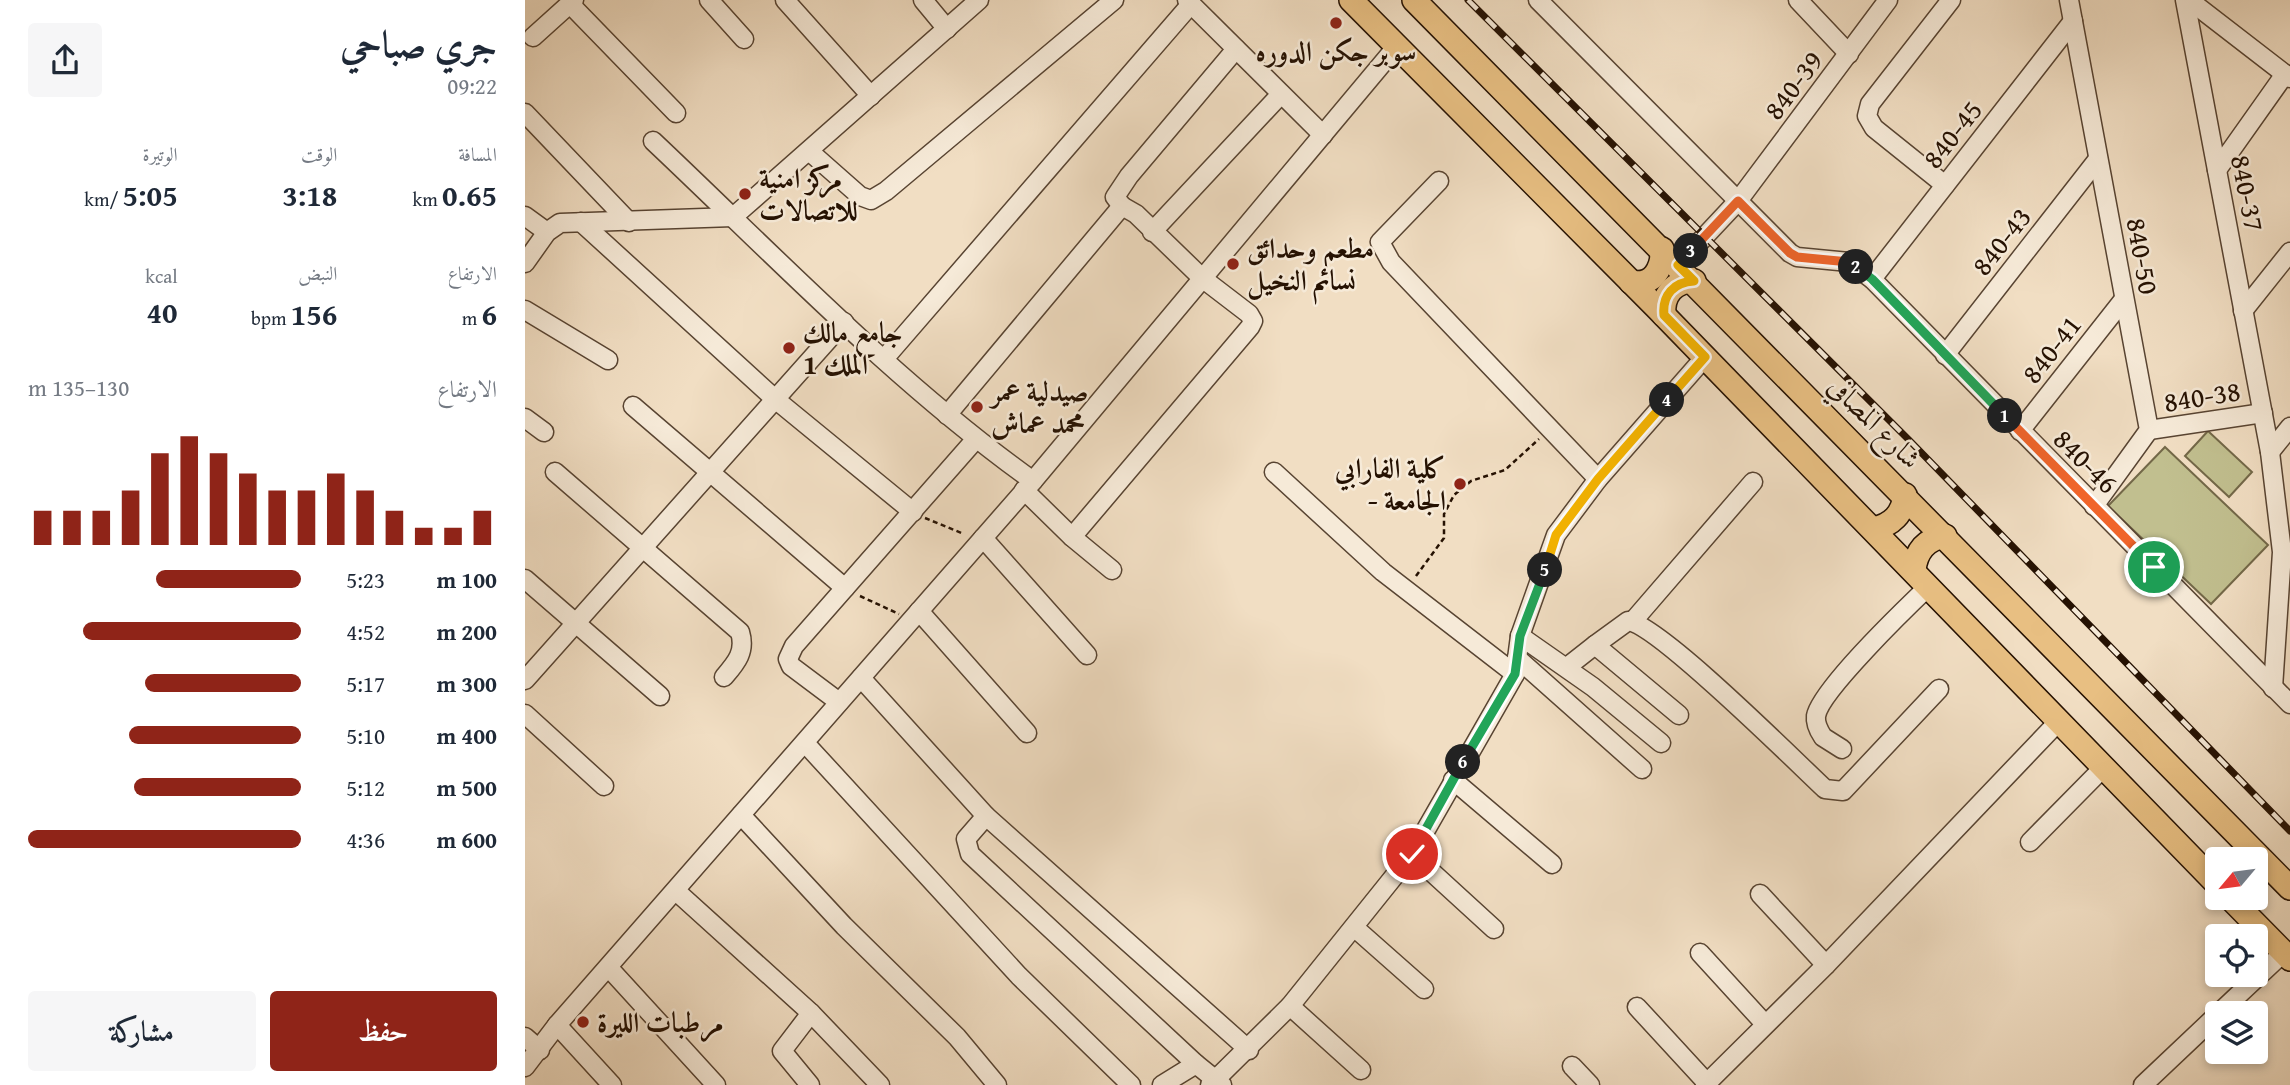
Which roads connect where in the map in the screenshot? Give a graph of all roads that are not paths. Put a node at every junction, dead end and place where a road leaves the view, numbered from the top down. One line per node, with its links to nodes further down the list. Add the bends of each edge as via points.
1 (709, 0): 19 (street)
2 (785, 0): 25 (street)
3 (923, 0): 17 (street)
4 (979, 0): 17 (street)
5 (1114, 0): 30 (street, via 871,200 860,196)
6 (1351, 0): 20 (main road)
7 (1538, 0): 35 (street, 840-46)
8 (1798, 0): 22 (street)
9 (1888, 0): 22 (street, 840-39)
10 (1951, 0): 34 (street, via 1870,104 1867,116 1874,128)
11 (2069, 0): 16 (street, 840-50)
12 (2187, 0): 23 (street); 32 (street, 840-37)
13 (572, 2): 18 (street); 27 (street)
14 (1189, 2): 21 (street); 56 (street)
15 (1426, 4): 45 (main road, شارع المصافي)
16 (2073, 21): 31 (street, 840-50); 34 (street, 840-45)
17 (947, 29): 25 (street)
18 (534, 37)
19 (744, 39)
20 (1397, 47): 28 (street); 48 (main road)
21 (1236, 49): 24 (street); 36 (street, via 1129,176 1115,197)
22 (1849, 54): 35 (street, 840-39)
23 (2288, 76): 32 (street)
24 (1281, 94): 28 (street); 42 (street)
25 (870, 96): 30 (street)
26 (525, 113): 40 (street)
27 (676, 113)
28 (1323, 135): 46 (street)
29 (653, 141): 38 (street)
30 (809, 151): 38 (street)
31 (2098, 159): 49 (street, 840-50); 54 (street, 840-43)
32 (2217, 170): 51 (street, 840-37)
33 (1439, 181): 72 (street, via 1380,242 1391,262)
34 (1945, 185): 47 (street, 840-45)
35 (1738, 201): 45 (street, 840-39); 47 (street, 840-46, via 1790,253 1849,262)
36 (1122, 206): 42 (street); 61 (street)
37 (525, 216): 41 (street)
38 (733, 217): 40 (street); 53 (street)
39 (581, 222): 40 (street); 41 (street, via 560,223); 58 (street)
40 (629, 222)
41 (547, 232): 44 (street)
42 (1152, 232): 46 (street)
43 (2290, 252): 51 (street)
44 (525, 263)
45 (1678, 265): 48 (main road, via 1663,261 1658,272 1643,282); 52 (main road, via 1684,281 1669,292); 75 (main road, شارع المصافي)
46 (1202, 278): 74 (street); 80 (street, via 1249,314 1250,327)
47 (1872, 279): 54 (street, 840-46)
48 (1631, 282): 52 (main road)
49 (2124, 299): 64 (street, 840-50); 65 (street, 840-41)
50 (525, 310): 57 (street)
51 (2243, 310): 60 (street, 840-37)
52 (1664, 315): 55 (main road)
53 (844, 322): 56 (street); 58 (street)
54 (1945, 355): 65 (street, 840-46)
55 (1705, 357): 72 (street); 78 (main road)
56 (884, 359): 61 (street)
57 (608, 360)
58 (775, 399): 69 (street); 77 (street)
59 (632, 406): 69 (street)
60 (2263, 412): 64 (street, 840-38); 68 (street, 840-37)
61 (947, 415): 67 (street)
62 (525, 418): 66 (street)
63 (2290, 427): 68 (street)
64 (2149, 430): 76 (street)
65 (2020, 431): 76 (street, 840-46)
66 (544, 432)
67 (975, 440): 74 (street); 77 (street)
68 (2270, 452): 83 (street, 840-37)
69 (711, 471): 82 (street); 87 (street)
70 (555, 472): 82 (street)
71 (1274, 472): 94 (street, via 1406,590)
72 (1598, 479): 91 (street, via 1556,535)
73 (1753, 482): 89 (street)
74 (1028, 485): 80 (street); 81 (street)
75 (1905, 495): 78 (main road, via 1898,516); 79 (main road, شارع المصافي)
76 (2094, 506): 99 (street, 840-46)
77 (913, 512): 87 (street)
78 (1873, 529): 85 (main road)
79 (1945, 536): 85 (main road, via 1924,544 1915,560); 121 (main road, شارع المصافي)
80 (1072, 537): 84 (street)
81 (982, 539): 88 (street); 93 (street)
82 (644, 546): 90 (street); 96 (street, via 740,632 741,654)
83 (2286, 556): 99 (street, 840-37)
84 (1112, 570)
85 (1921, 578): 106 (main road); 110 (street, via 1820,708 1816,717 1822,737)
86 (525, 579): 90 (street)
87 (845, 588): 102 (street, via 788,659)
88 (916, 615): 97 (street); 107 (street)
89 (1633, 621): 92 (street); 100 (street, via 1709,681 1825,789 1833,791 1843,792)
90 (576, 622): 98 (street); 101 (street)
91 (1520, 636): 94 (street); 95 (street)
92 (1595, 645): 95 (street); 105 (street)
93 (1087, 655)
94 (1516, 666): 112 (street); 113 (street)
95 (1567, 667): 109 (street)
96 (724, 677)
97 (861, 678): 102 (street); 116 (street)
98 (525, 680)
99 (2273, 688): 103 (street, 840-46)
100 (1939, 690)
101 (660, 696)
102 (839, 702): 108 (street)
103 (2290, 704)
104 (525, 714): 114 (street)
105 (1679, 715)
106 (2059, 721): 111 (main road); 129 (street)
107 (1027, 733)
108 (805, 743): 115 (street); 153 (street, via 1019,976)
109 (1661, 743)
110 (1842, 750)
111 (2104, 768): 117 (street); 120 (main road)
112 (1642, 769)
113 (1453, 780): 118 (street); 119 (street)
114 (604, 786)
115 (741, 815): 122 (street); 152 (street, via 844,926 957,1037)
116 (986, 816): 141 (street); 142 (street, via 966,839 970,853)
117 (2030, 842)
118 (1412, 854): 125 (street); 126 (street)
119 (1552, 864)
120 (2205, 872)
121 (2290, 888)
122 (676, 891): 130 (street); 135 (street)
123 (1760, 894): 129 (street)
124 (2242, 910): 128 (main road)
125 (1355, 928): 131 (street); 133 (street)
126 (1494, 929)
127 (1700, 953): 136 (street)
128 (2287, 956): 132 (street)
129 (1826, 965): 136 (street)
130 (609, 968): 137 (street); 149 (street)
131 (1424, 989)
132 (2233, 1001)
133 (1290, 1006): 141 (street); 145 (street)
134 (1637, 1007): 147 (street)
135 (811, 1013): 150 (street, via 782,1051); 151 (street)
136 (1765, 1024): 147 (street)
137 (557, 1025): 140 (street); 148 (street)
138 (2205, 1026): 156 (street)
139 (525, 1037): 140 (street)
140 (540, 1050): 143 (street)
141 (1249, 1050): 146 (street)
142 (1196, 1064): 146 (street); 154 (street)
143 (525, 1066)
144 (1572, 1066): 155 (street)
145 (1361, 1070)
146 (1216, 1083)
147 (1706, 1084)
148 (612, 1085)
149 (716, 1085)
150 (810, 1085)
151 (880, 1085)
152 (997, 1085)
153 (1131, 1085)
154 (1163, 1085)
155 (1590, 1085)
156 (2143, 1085)

